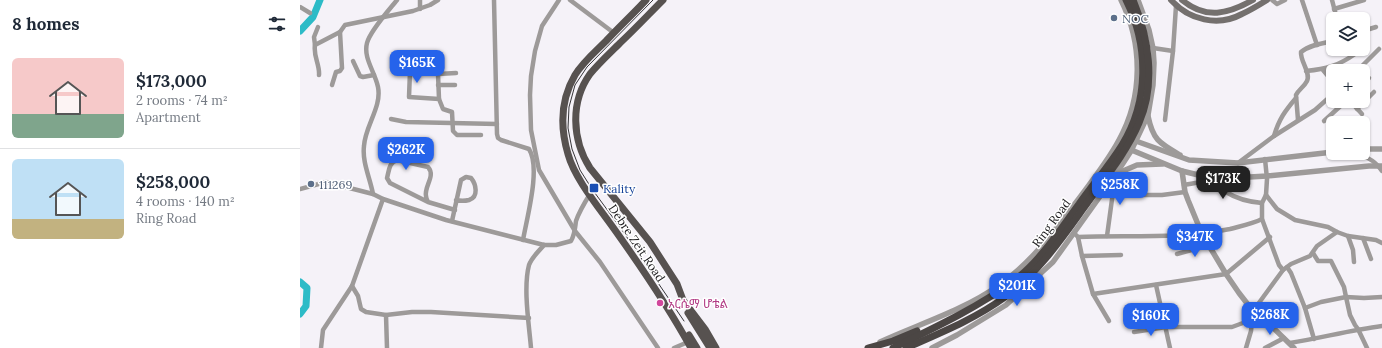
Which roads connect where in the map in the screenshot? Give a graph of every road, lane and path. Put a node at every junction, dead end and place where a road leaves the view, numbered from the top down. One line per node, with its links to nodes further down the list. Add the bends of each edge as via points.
1 (397, 0): 28 (street)
2 (420, 0): 24 (street)
3 (438, 0): 24 (street)
4 (494, 0): 66 (street)
5 (559, 0): 80 (street, via 542,26 531,76 531,130)
6 (570, 0): 33 (street)
7 (646, 0): 33 (main road, Debre Zeit Road)
8 (663, 0): 127 (main road, Debre Zeit Road, via 590,74 577,105 576,129 582,155 590,168 650,242 677,284)
9 (1121, 0): 153 (street, via 1136,51 1136,94 1119,140 1088,186 1041,248 1014,274 973,301)
10 (1126, 0): 69 (highway, Ring Road, via 1138,31 1143,70)
11 (1133, 0): 69 (highway, Ring Road, via 1144,33 1149,70 1144,109)
12 (1138, 0): 37 (street)
13 (1171, 0): 22 (main road)
14 (1182, 0): 15 (main road, via 1200,10 1222,13)
15 (1253, 0)
16 (1267, 0): 22 (main road, via 1242,15 1218,20 1197,18)
17 (1272, 0): 18 (street, via 1277,4)
18 (1285, 0)
19 (1302, 0): 36 (street)
20 (1332, 0): 25 (street)
21 (1364, 0): 25 (street)
22 (1176, 6): 39 (street)
23 (300, 7): 27 (street)
24 (420, 9): 28 (street)
25 (1334, 9): 26 (street)
26 (1335, 12)
27 (310, 13)
28 (383, 18): 32 (street, via 348,24); 49 (street, via 366,44)
29 (1376, 27): 31 (street)
30 (318, 28): 35 (street, via 314,37)
31 (1370, 29)
32 (340, 32): 35 (street); 50 (street, via 342,68 336,73)
33 (614, 33): 92 (main road, Debre Zeit Road, via 586,60 575,75 563,107 563,132 568,156)
34 (1326, 42): 36 (street)
35 (315, 45): 48 (street)
36 (1317, 45): 44 (street, via 1301,52)
37 (1153, 48): 39 (street); 60 (street, via 1154,85)
38 (1379, 49): 42 (street)
39 (1173, 51): 62 (street)
40 (1352, 56): 43 (street, via 1339,65)
41 (353, 61): 49 (street, via 360,76)
42 (1364, 64)
43 (1323, 70): 44 (street); 47 (street)
44 (1306, 71): 54 (street, via 1307,81)
45 (456, 73): 46 (street)
46 (438, 74): 51 (street); 55 (street, via 410,71 408,96)
47 (1326, 74)
48 (319, 75)
49 (374, 75): 91 (street, via 378,97 364,148)
50 (332, 85)
51 (438, 85): 52 (street); 55 (street)
52 (455, 85)
53 (1374, 92): 58 (street)
54 (1296, 98): 63 (street); 68 (street, via 1277,123)
55 (439, 99): 65 (street, via 443,109 452,112)
56 (1326, 100): 63 (street)
57 (1338, 108): 64 (street)
58 (1358, 109): 59 (street)
59 (1362, 114)
60 (1148, 115): 69 (street); 76 (street, via 1154,135 1160,143)
61 (391, 119): 65 (street, via 406,122)
62 (1165, 120)
63 (1298, 120): 68 (street)
64 (1324, 121)
65 (452, 123): 66 (street); 67 (street, via 453,131 457,135)
66 (497, 124): 84 (street, via 498,138 529,149)
67 (481, 135)
68 (1274, 136): 77 (street)
69 (1131, 139): 70 (highway, Ring Road); 70 (street); 76 (street)
70 (1127, 147): 78 (street); 83 (street); 133 (highway, Ring Road, via 1027,270 990,298); 140 (highway, Ring Road, via 1050,254 1031,276 984,311)
71 (1370, 149): 72 (street)
72 (1382, 149)
73 (1326, 153): 74 (street)
74 (1265, 159): 77 (street); 85 (street)
75 (1370, 159): 82 (street)
76 (1189, 160): 77 (street)
77 (1238, 163)
78 (1165, 164): 81 (street); 83 (street, via 1137,165)
79 (1382, 166): 85 (street)
80 (539, 170): 84 (street); 102 (street)
81 (1182, 171): 86 (street); 88 (street)
82 (1382, 171)
83 (1116, 174): 87 (street)
84 (534, 176): 110 (street)
85 (1267, 176): 86 (street); 94 (street)
86 (1215, 182): 88 (street); 98 (street, via 1235,197)
87 (1108, 185): 93 (street, via 1112,188); 105 (street)
88 (1184, 185): 90 (street)
89 (300, 188): 91 (street, via 326,182)
90 (1185, 192): 93 (street, via 1162,195); 104 (street)
91 (373, 194): 95 (street)
92 (590, 194): 102 (street, via 576,222); 132 (main road, Debre Zeit Road)
93 (1113, 194): 106 (street)
94 (1266, 195): 98 (street); 103 (street, via 1276,208 1295,220 1328,227)
95 (383, 199): 101 (street); 123 (street)
96 (456, 200): 96 (street, via 461,180 471,178 476,188 474,197 470,200); 99 (street)
97 (428, 202): 97 (street, via 388,181 393,162 397,160 428,167 431,174 425,195); 99 (street)
98 (1262, 203): 100 (street)
99 (454, 210): 101 (street)
100 (1262, 219): 104 (street, via 1252,224); 108 (street)
101 (452, 221): 110 (street)
102 (575, 231): 112 (street, via 569,242); 148 (street, via 600,262)
103 (1337, 232): 107 (street); 114 (street, via 1317,246)
104 (1202, 234): 106 (street); 113 (street)
105 (1076, 235): 106 (street); 117 (street); 157 (street, via 1053,262 1006,305 957,336)
106 (1107, 236)
107 (1348, 236): 109 (street); 119 (street)
108 (1270, 237): 120 (street, via 1279,264); 121 (street)
109 (1363, 238): 111 (street); 118 (street)
110 (523, 240): 112 (street)
111 (1382, 242)
112 (544, 245): 131 (street, via 534,256 528,272)
113 (1210, 245): 115 (street); 121 (street)
114 (1313, 253): 120 (street); 125 (street, via 1318,261 1331,261)
115 (1177, 254)
116 (1121, 255): 117 (street)
117 (1082, 256): 124 (street)
118 (1371, 259)
119 (1354, 262)
120 (1285, 268): 128 (street, via 1291,273); 129 (street)
121 (1226, 274): 122 (street); 129 (street)
122 (1156, 285): 124 (street); 137 (street)
123 (352, 286): 130 (street, via 363,311); 145 (street, via 325,326)
124 (1094, 294): 135 (street)
125 (1346, 297): 126 (street); 128 (street); 138 (street, via 1350,315)
126 (1382, 297)
127 (686, 305): 151 (main road, via 689,316); 152 (main road)
128 (1305, 308): 142 (street)
129 (1253, 310): 134 (street); 141 (street)
130 (386, 316): 131 (street, via 431,312); 146 (street)
131 (529, 318): 147 (street)
132 (674, 318): 144 (main road); 150 (main road, via 685,328)
133 (950, 319): 153 (highway); 154 (highway, Ring Road)
134 (1251, 320): 137 (street, via 1232,327); 159 (street)
135 (1109, 321)
136 (1382, 326): 138 (street)
137 (1166, 327): 139 (street); 158 (street)
138 (1358, 329): 142 (street); 162 (street)
139 (1134, 332)
140 (934, 335): 155 (highway, Ring Road); 156 (highway)
141 (1284, 338): 143 (street); 160 (street)
142 (1314, 339): 143 (street)
143 (1290, 343): 161 (street)
144 (690, 345): 149 (street)
145 (322, 348)
146 (387, 348)
147 (531, 348)
148 (658, 348)
149 (674, 348)
150 (697, 348)
151 (710, 348)
152 (716, 348)
153 (868, 348)
154 (893, 348)
155 (906, 348)
156 (914, 348)
157 (932, 348)
158 (1170, 348)
159 (1246, 348)
160 (1265, 348)
161 (1294, 348)
162 (1367, 348)

